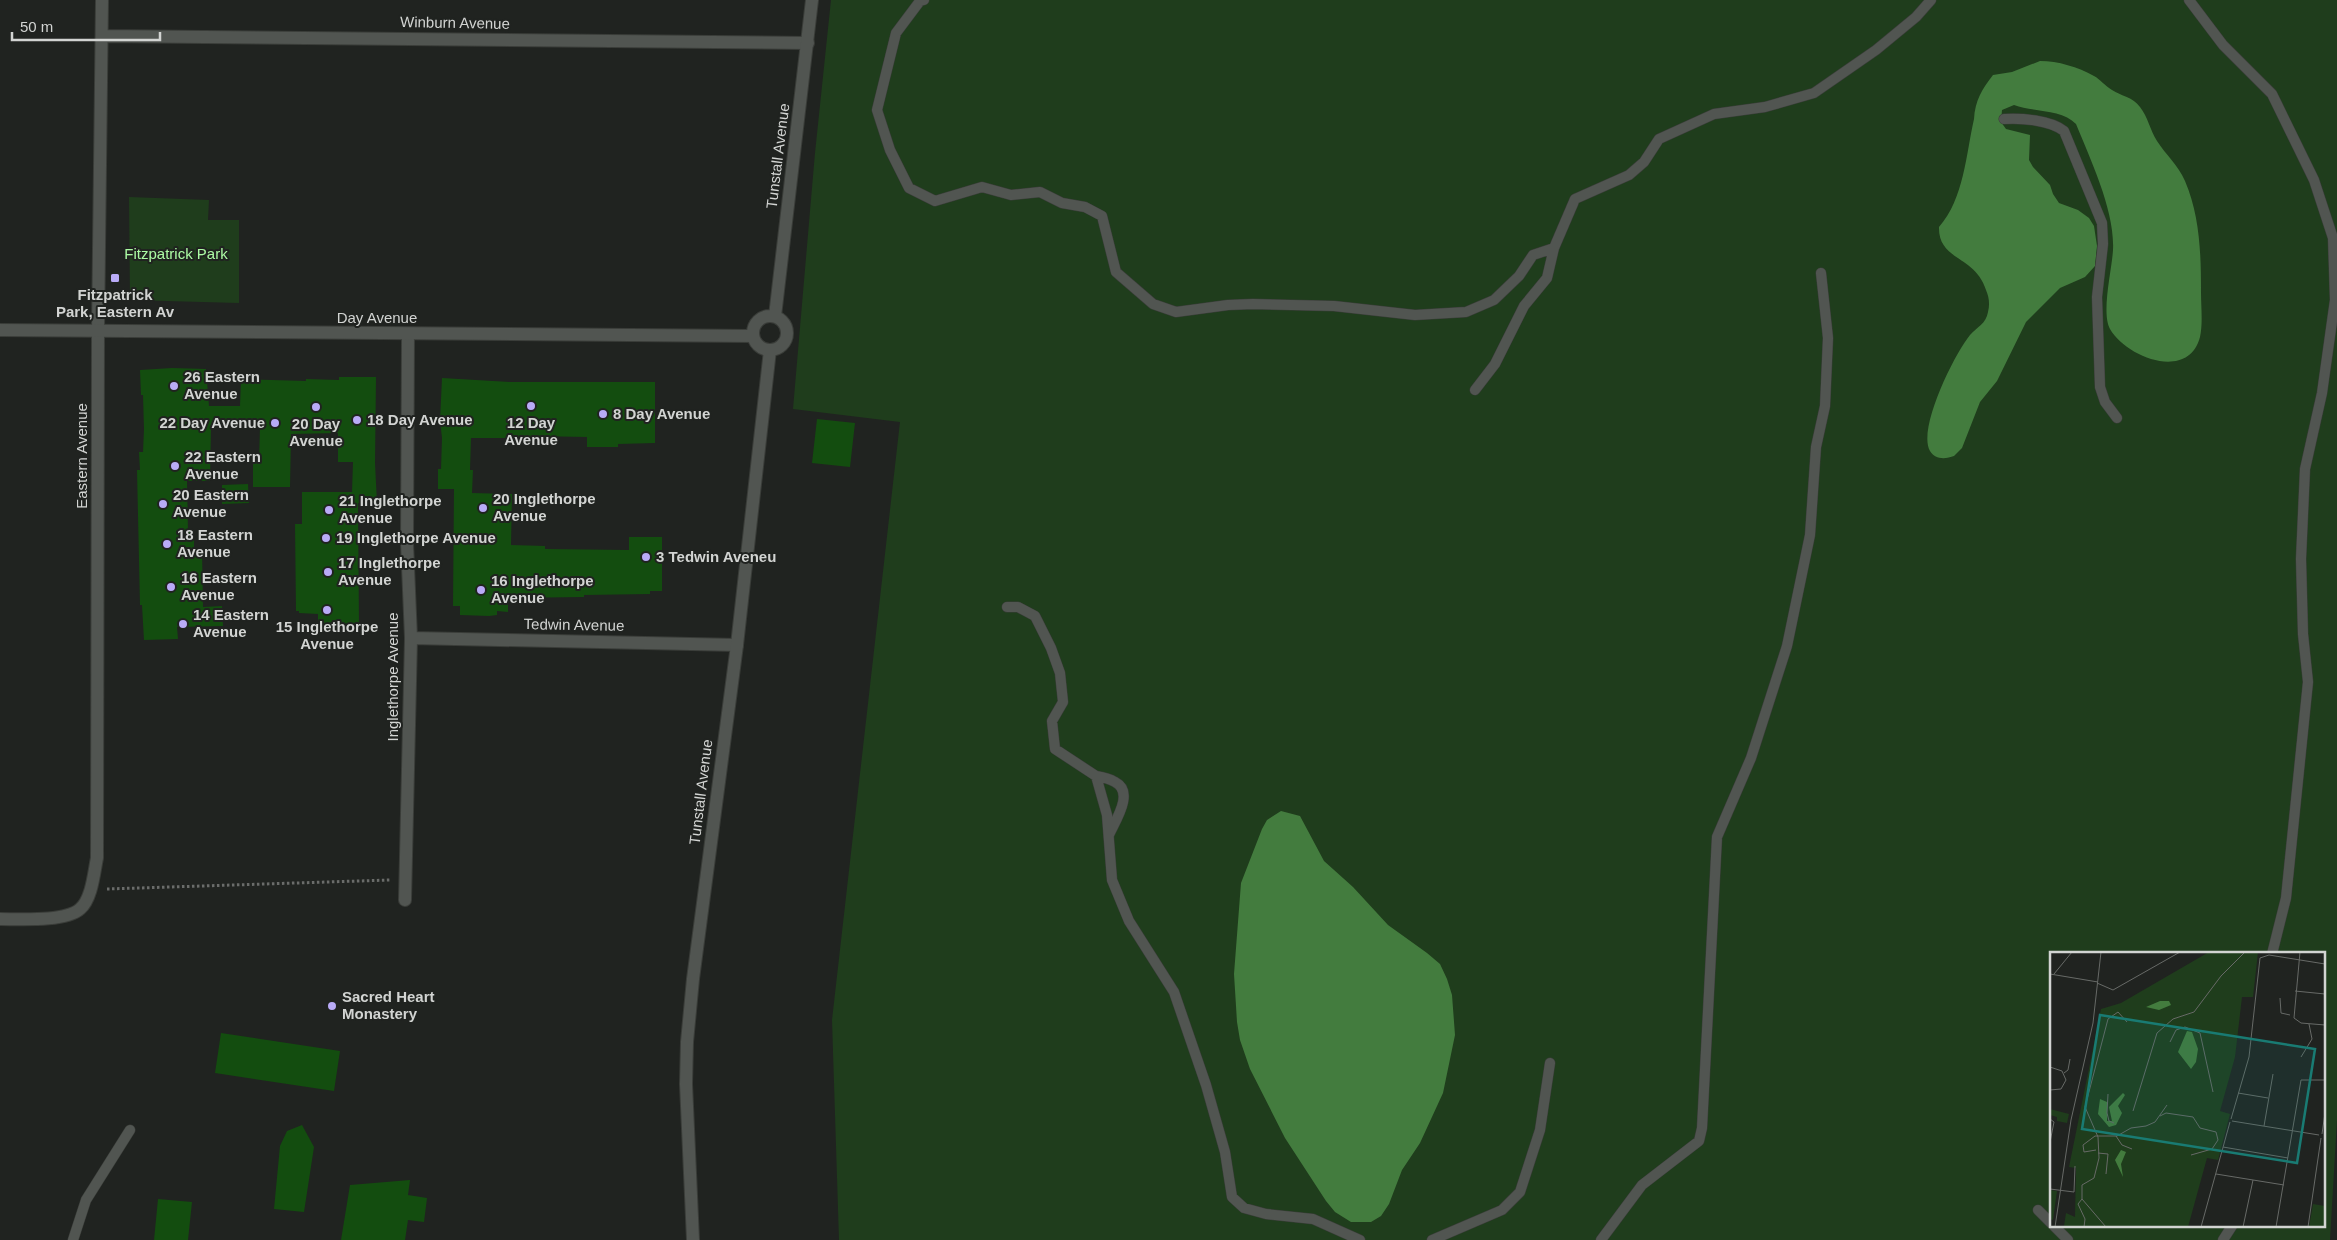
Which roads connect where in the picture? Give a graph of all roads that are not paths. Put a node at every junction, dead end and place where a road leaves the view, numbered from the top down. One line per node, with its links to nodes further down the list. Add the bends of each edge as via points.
1 (102, 0): 6 (street, Eastern Avenue)
2 (812, 0): 7 (street, Tunstall Avenue)
3 (924, 0): 9 (lane, via 896,33 877,110 890,150 909,188 935,201 982,187 1011,195 1040,192 1062,203 1085,206 1102,216 1116,272 1152,304 1176,312 1253,304 1334,306 1416,315 1466,312 1494,300 1519,276 1533,255)
4 (1932, 0): 9 (lane, via 1876,50 1814,93 1765,107 1714,114 1660,139 1644,162 1629,175 1575,200)
5 (2189, 0): 26 (lane, via 2223,45 2272,94 2314,180 2333,238 2335,300 2322,393 2305,469 2301,559 2308,682 2286,898)
6 (102, 36): 7 (street, Winburn Avenue); 13 (street, Eastern Avenue)
7 (808, 43): 11 (street, Tunstall Avenue)
8 (2004, 119): 18 (lane, via 2058,126 2064,132 2097,209 2104,235 2097,297 2100,387)
9 (1554, 248): 17 (lane, via 1546,278 1524,306 1495,364)
10 (1821, 273): 37 (lane, via 1828,338 1825,406 1816,447 1810,535 1787,646 1751,758 1717,837 1699,1141 1642,1185)
11 (775, 316): 15 (street, via 759,320); 16 (street, via 785,325 787,332 782,344)
12 (0, 330): 13 (street, Day Avenue)
13 (98, 331): 14 (street, Day Avenue); 25 (street, Eastern Avenue, via 97,858 92,889 80,909 63,916)
14 (408, 334): 15 (street, Day Avenue); 20 (street, Inglethorpe Avenue, via 407,543)
15 (753, 336): 16 (street, via 759,346)
16 (770, 350): 21 (street, Tunstall Avenue)
17 (1475, 390)
18 (2116, 418)
19 (1007, 606): 22 (lane, via 1018,607 1035,616 1060,673 1063,702 1052,721 1055,749)
20 (411, 638): 21 (street, Tedwin Avenue); 24 (street, Inglethorpe Avenue)
21 (737, 645): 34 (street, Tunstall Avenue, via 687,1042)
22 (1096, 776): 23 (lane); 23 (lane, via 1116,782 1123,789 1124,798)
23 (1109, 836): 35 (lane, via 1112,880 1129,921 1174,992 1206,1085 1225,1152 1232,1198 1244,1208 1313,1219)
24 (406, 900)
25 (0, 919)
26 (2272, 952)
27 (1550, 1063): 36 (lane, via 1540,1130 1520,1192 1502,1210)
28 (130, 1130): 33 (lane, via 86,1200)
29 (2038, 1210): 30 (lane)
30 (2050, 1222)
31 (2056, 1228): 38 (lane)
32 (2231, 1228): 39 (lane)
33 (72, 1240)
34 (693, 1240)
35 (1360, 1240)
36 (1432, 1240)
37 (1601, 1240)
38 (2068, 1240)
39 (2223, 1240)

